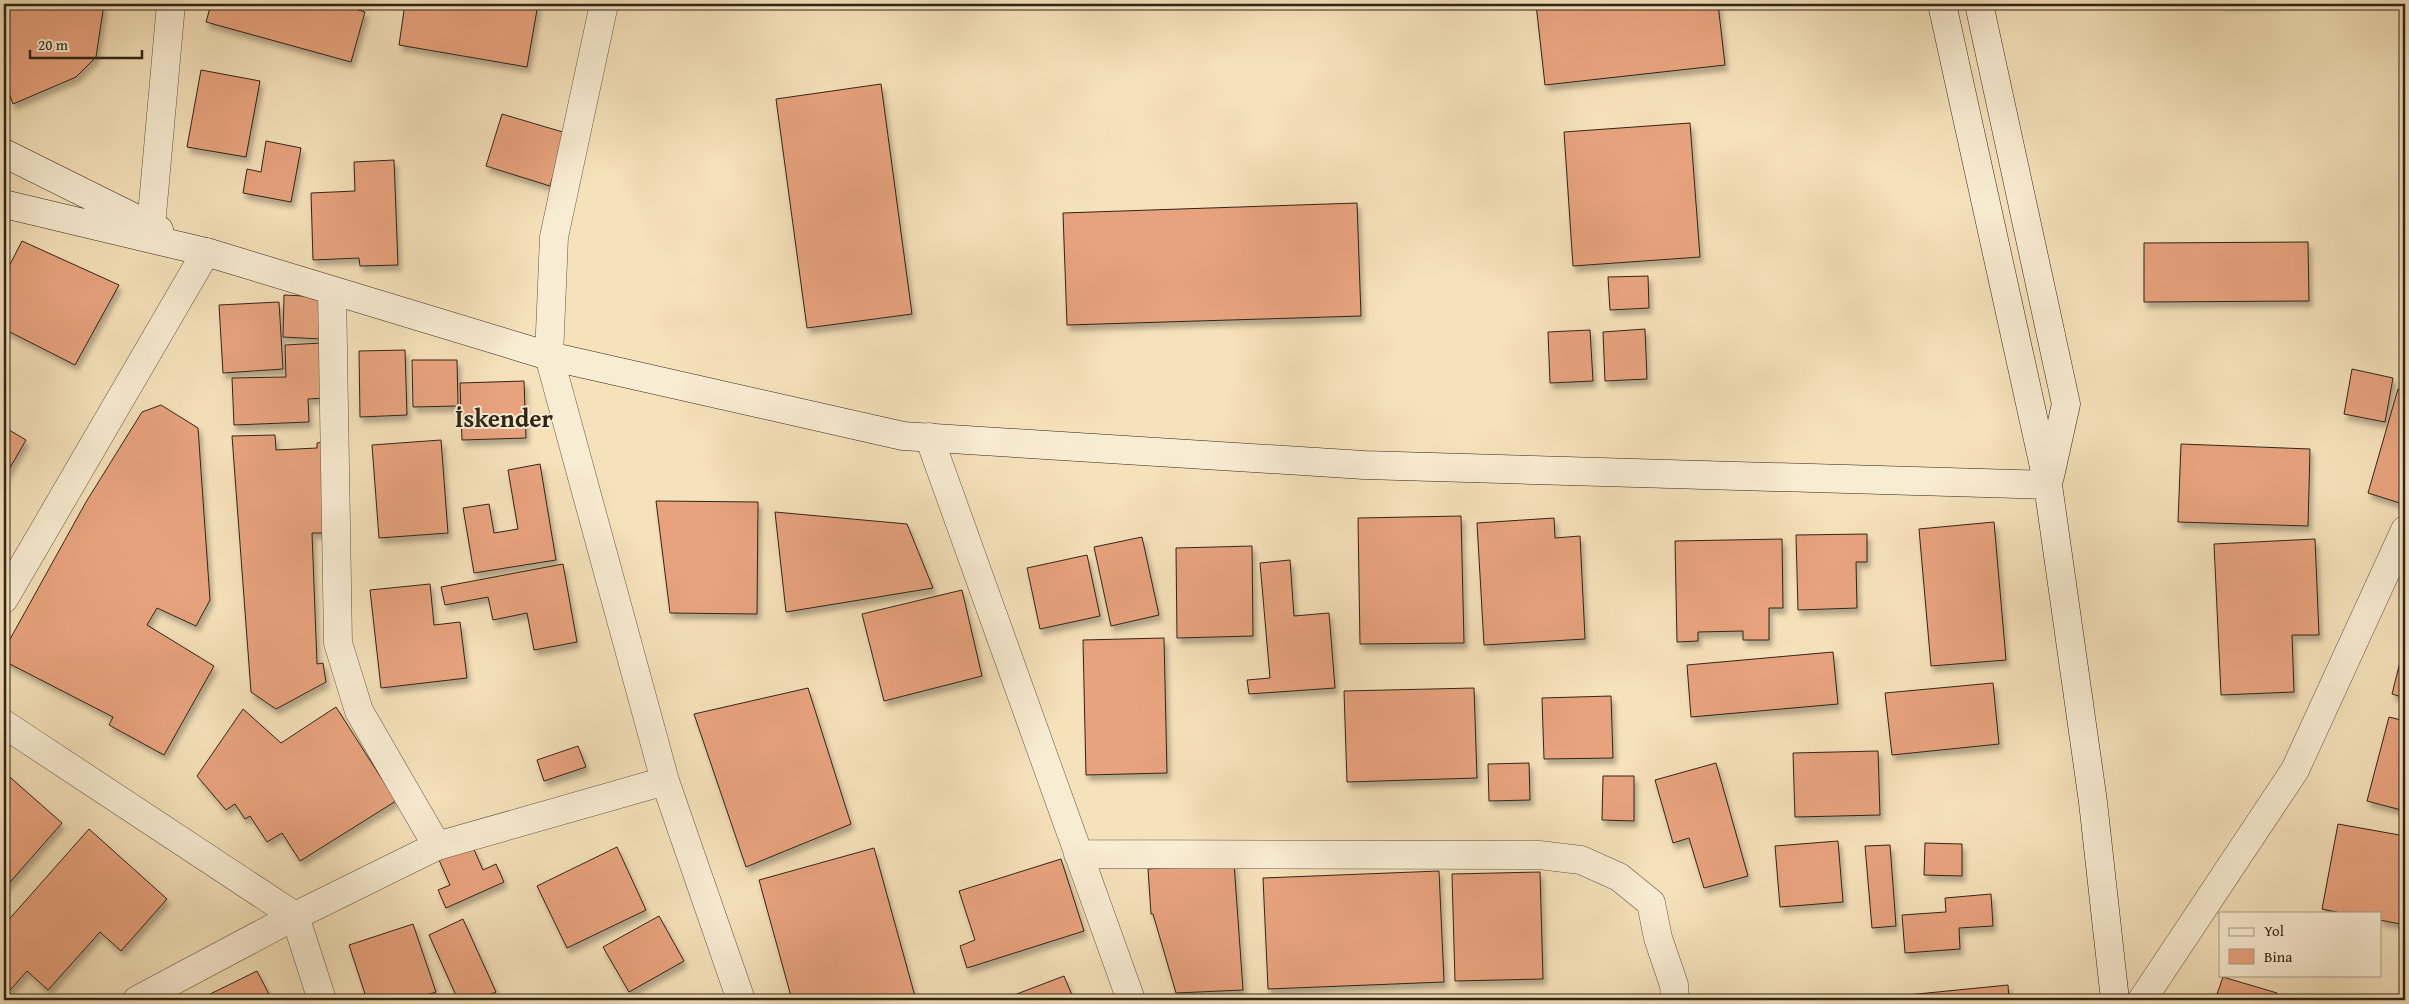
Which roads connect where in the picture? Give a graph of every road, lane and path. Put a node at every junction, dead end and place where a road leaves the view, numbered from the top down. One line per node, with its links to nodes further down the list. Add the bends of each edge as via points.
1 (170, 4): 7 (street)
2 (604, 4): 10 (street, via 554,237)
3 (1942, 4): 12 (street)
4 (1979, 4): 12 (street, via 2066,404)
5 (4, 153): 7 (street)
6 (4, 204): 8 (street)
7 (151, 226): 8 (street)
8 (206, 252): 9 (street); 14 (street)
9 (332, 291): 10 (street); 17 (street, via 338,642 359,711)
10 (549, 356): 11 (street, via 902,436); 16 (street)
11 (929, 437): 12 (street, via 1364,465); 18 (street)
12 (2048, 485): 25 (street, via 2093,802)
13 (2405, 530): 26 (street, via 2295,770)
14 (4, 599)
15 (4, 724): 19 (street)
16 (665, 780): 17 (street); 22 (street)
17 (437, 846): 19 (street)
18 (1078, 854): 23 (street); 24 (street, via 1530,855 1581,860 1620,877 1651,903 1658,938 1674,985)
19 (295, 916): 20 (street); 21 (street)
20 (137, 1000)
21 (322, 1000)
22 (741, 1000)
23 (1131, 1000)
24 (1675, 1000)
25 (2115, 1000)
26 (2142, 1000)

